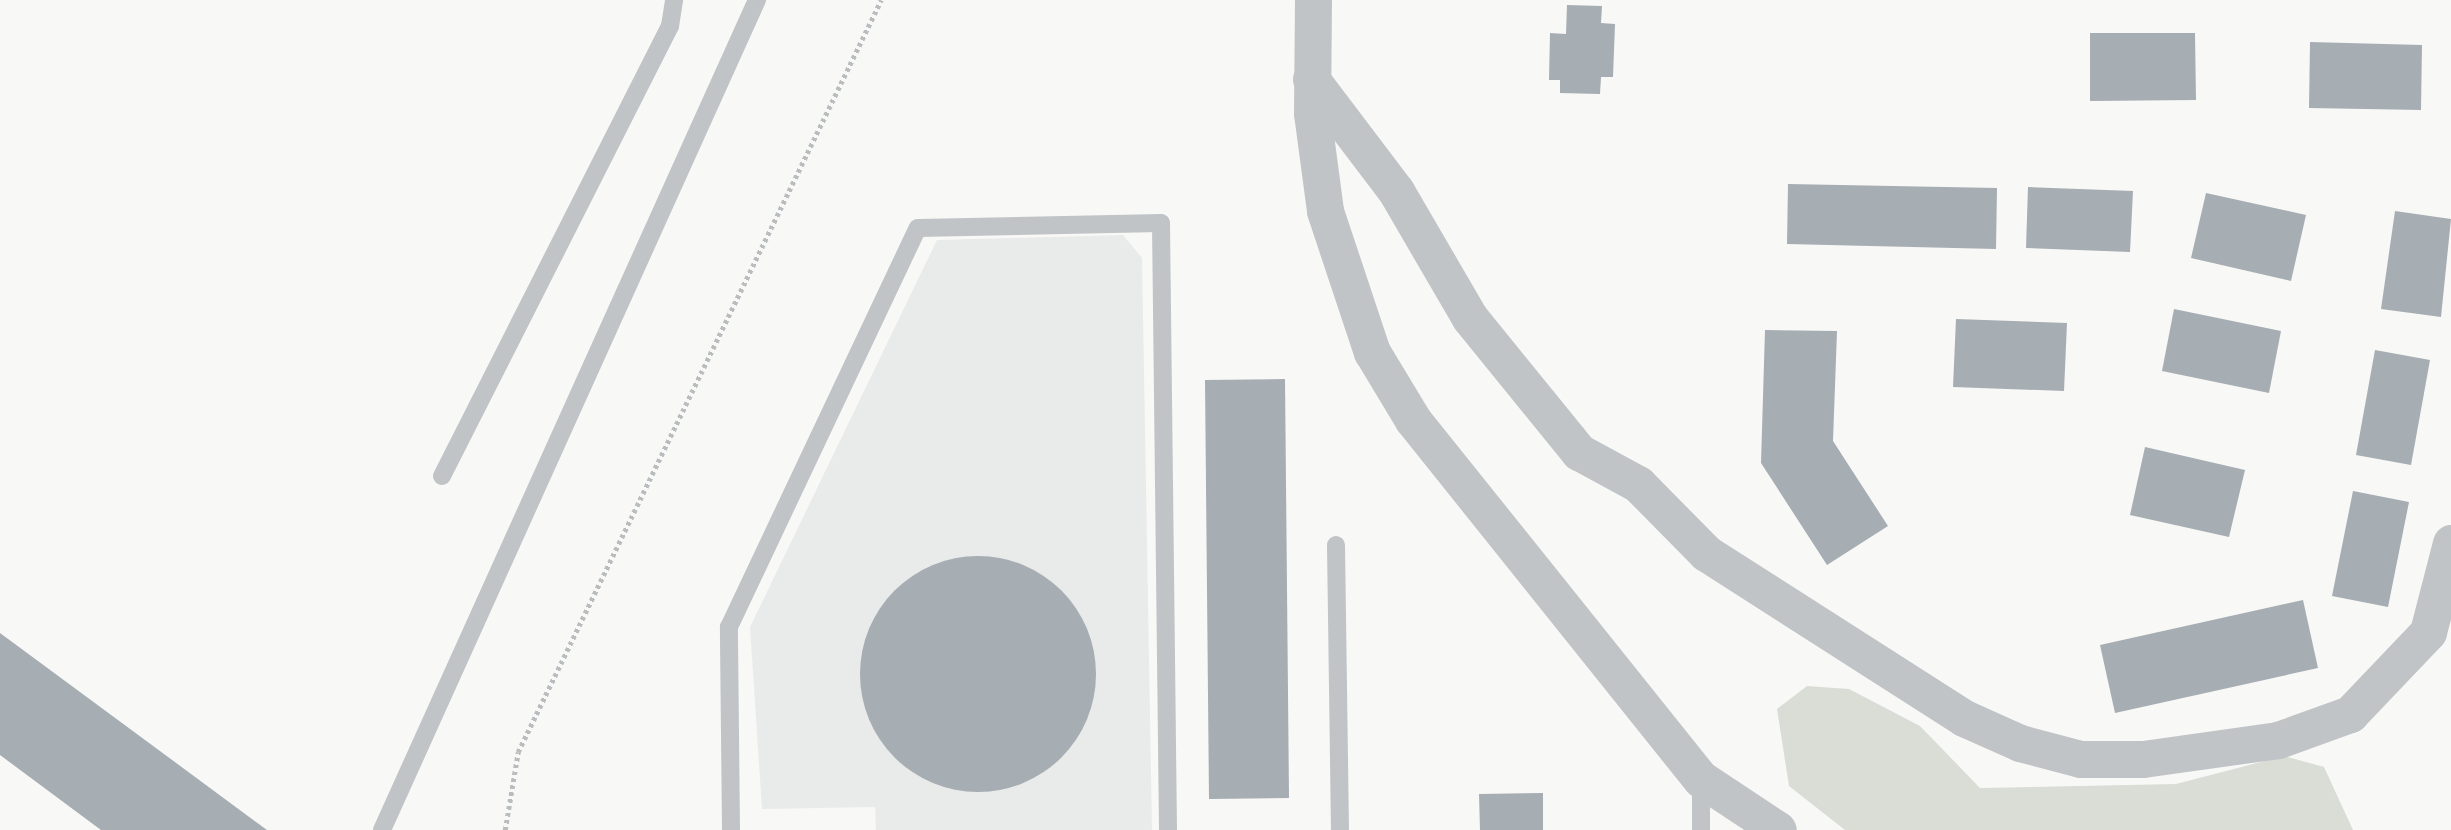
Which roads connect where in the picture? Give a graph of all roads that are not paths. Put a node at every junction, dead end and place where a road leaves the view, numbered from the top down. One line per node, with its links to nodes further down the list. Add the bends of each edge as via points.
1 (674, 0): 5 (lane, via 670,26)
2 (757, 0): 9 (lane)
3 (1313, 0): 4 (street)
4 (1311, 79): 6 (street, via 1396,191 1470,318 1579,452 1638,484 1706,553 1964,718 2020,743 2080,759 2143,759 2278,740 2350,714 2428,632); 8 (street, via 1325,211 1345,287 1372,352 1421,431)
5 (442, 476)
6 (2451, 543)
7 (1336, 545): 12 (lane)
8 (1701, 779): 13 (lane); 14 (street)
9 (382, 830)
10 (731, 830): 11 (lane, via 729,627 918,228 1161,223)
11 (1168, 830)
12 (1340, 830)
13 (1702, 830)
14 (1778, 830)

